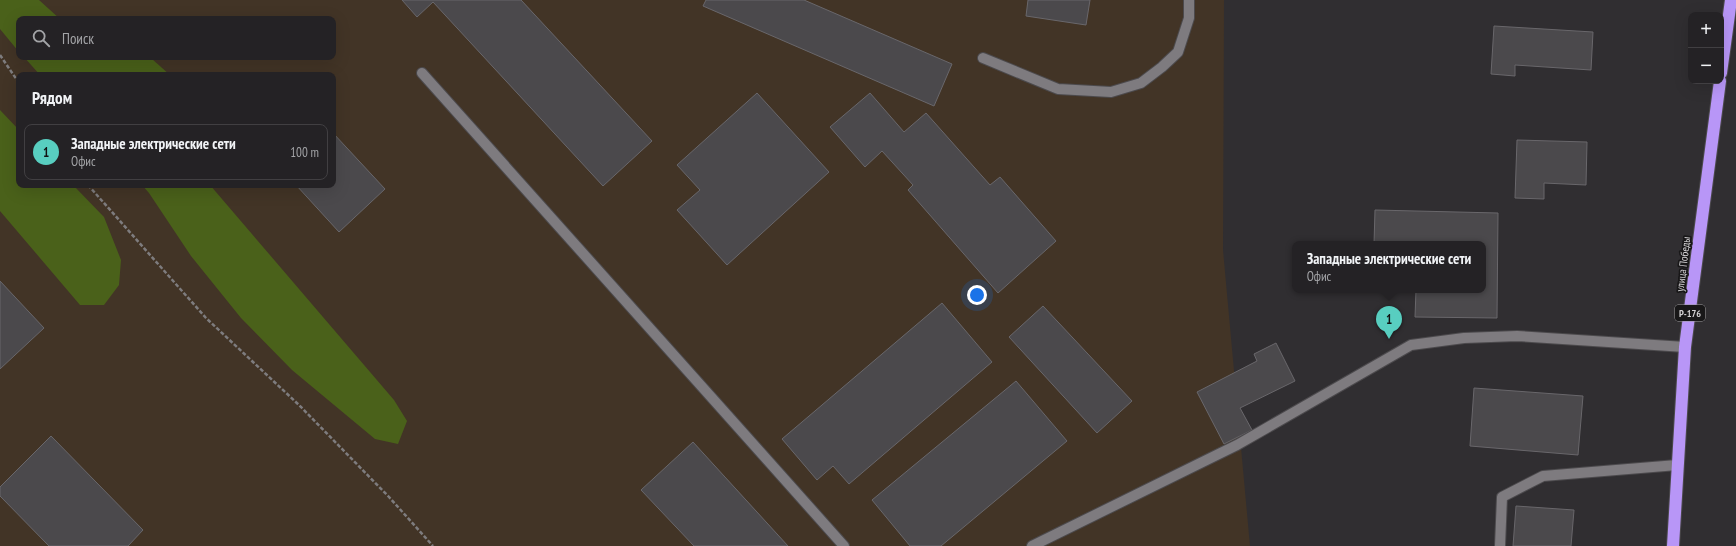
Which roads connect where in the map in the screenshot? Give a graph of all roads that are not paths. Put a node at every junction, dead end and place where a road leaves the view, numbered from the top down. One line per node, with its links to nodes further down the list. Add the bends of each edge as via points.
1 (1189, 0): 4 (street, via 1188,18 1178,52 1141,83 1111,92 1058,89)
2 (1730, 0): 3 (highway)
3 (1724, 49)
4 (983, 58)
5 (422, 73): 9 (street)
6 (1720, 84): 7 (highway, улица Победы / Р-176)
7 (1685, 347): 8 (highway, улица Победы / Р-176); 10 (street, via 1517,336 1464,338 1411,345 1237,445)
8 (1677, 465): 11 (street, via 1543,476 1502,497); 12 (highway, улица Победы / Р-176)
9 (844, 546)
10 (1032, 546)
11 (1500, 546)
12 (1674, 546)

